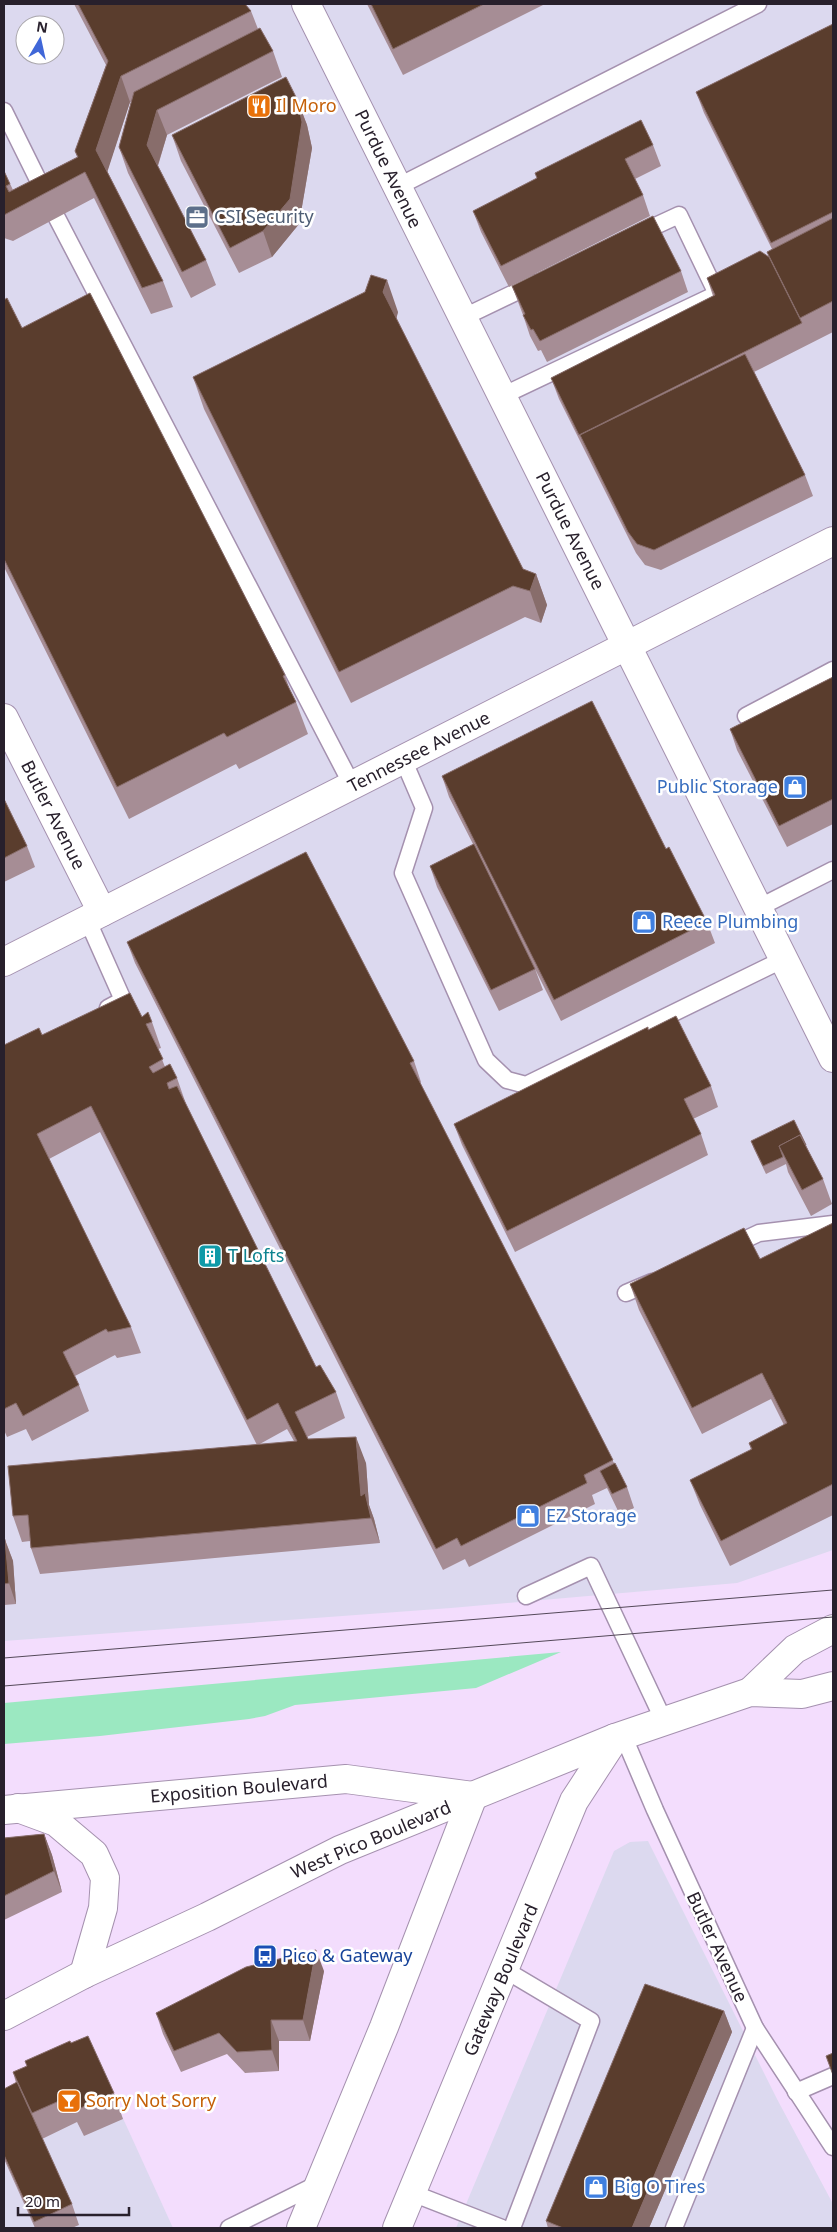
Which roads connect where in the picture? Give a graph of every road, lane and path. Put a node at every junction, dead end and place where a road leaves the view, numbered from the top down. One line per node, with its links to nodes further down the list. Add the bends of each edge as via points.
1 (306, 4): 4 (street, Purdue Avenue)
2 (758, 4): 4 (lane)
3 (4, 111): 5 (lane)
4 (397, 187): 9 (street, Purdue Avenue)
5 (49, 202)
6 (57, 218): 17 (lane)
7 (626, 240): 10 (lane, via 679,215 717,294)
8 (546, 278): 9 (lane)
9 (462, 318): 10 (street, Purdue Avenue)
10 (502, 396): 12 (street, Purdue Avenue)
11 (833, 541): 12 (street, Tennessee Avenue)
12 (627, 647): 16 (street, Tennessee Avenue); 19 (street, Purdue Avenue)
13 (833, 670): 14 (lane)
14 (746, 716)
15 (4, 718): 20 (street, Butler Avenue)
16 (403, 759): 17 (street, Tennessee Avenue); 21 (lane, via 424,808 403,873 486,1060 507,1080 526,1086)
17 (352, 785): 20 (street, Tennessee Avenue)
18 (833, 870): 19 (lane)
19 (758, 908): 21 (street, Purdue Avenue)
20 (95, 916): 22 (street, Tennessee Avenue); 23 (lane, via 123,1000)
21 (784, 959): 24 (street, Purdue Avenue)
22 (4, 962)
23 (98, 1013)
24 (833, 1058)
25 (833, 1224): 26 (lane, via 759,1234)
26 (714, 1254)
27 (670, 1274): 28 (lane)
28 (626, 1294)
29 (526, 1596): 33 (lane, via 592,1566)
30 (833, 1629): 32 (street, West Pico Boulevard, via 795,1649)
31 (833, 1686): 32 (street, West Pico Boulevard, via 802,1694)
32 (750, 1692): 33 (street, West Pico Boulevard)
33 (664, 1721): 34 (street, West Pico Boulevard)
34 (619, 1736): 35 (street, West Pico Boulevard); 37 (street, Gateway Boulevard, via 574,1800); 40 (lane, Butler Avenue)
35 (473, 1796): 36 (street, Exposition Boulevard, via 346,1779); 38 (street, West Pico Boulevard, via 340,1850); 44 (street, via 388,2018)
36 (11, 1809): 38 (street, via 56,1822 94,1854 105,1878 103,1908)
37 (505, 1970): 45 (street, Gateway Boulevard); 50 (lane, via 591,2021)
38 (84, 1974): 39 (street, West Pico Boulevard)
39 (4, 2016)
40 (754, 2028): 42 (lane, Butler Avenue); 51 (lane)
41 (833, 2076): 42 (lane)
42 (796, 2092): 43 (lane, Butler Avenue)
43 (833, 2147)
44 (320, 2183): 46 (lane); 47 (street)
45 (412, 2193): 48 (street, Gateway Boulevard); 49 (lane)
46 (229, 2228)
47 (301, 2228)
48 (397, 2228)
49 (502, 2228)
50 (512, 2228)
51 (674, 2228)

